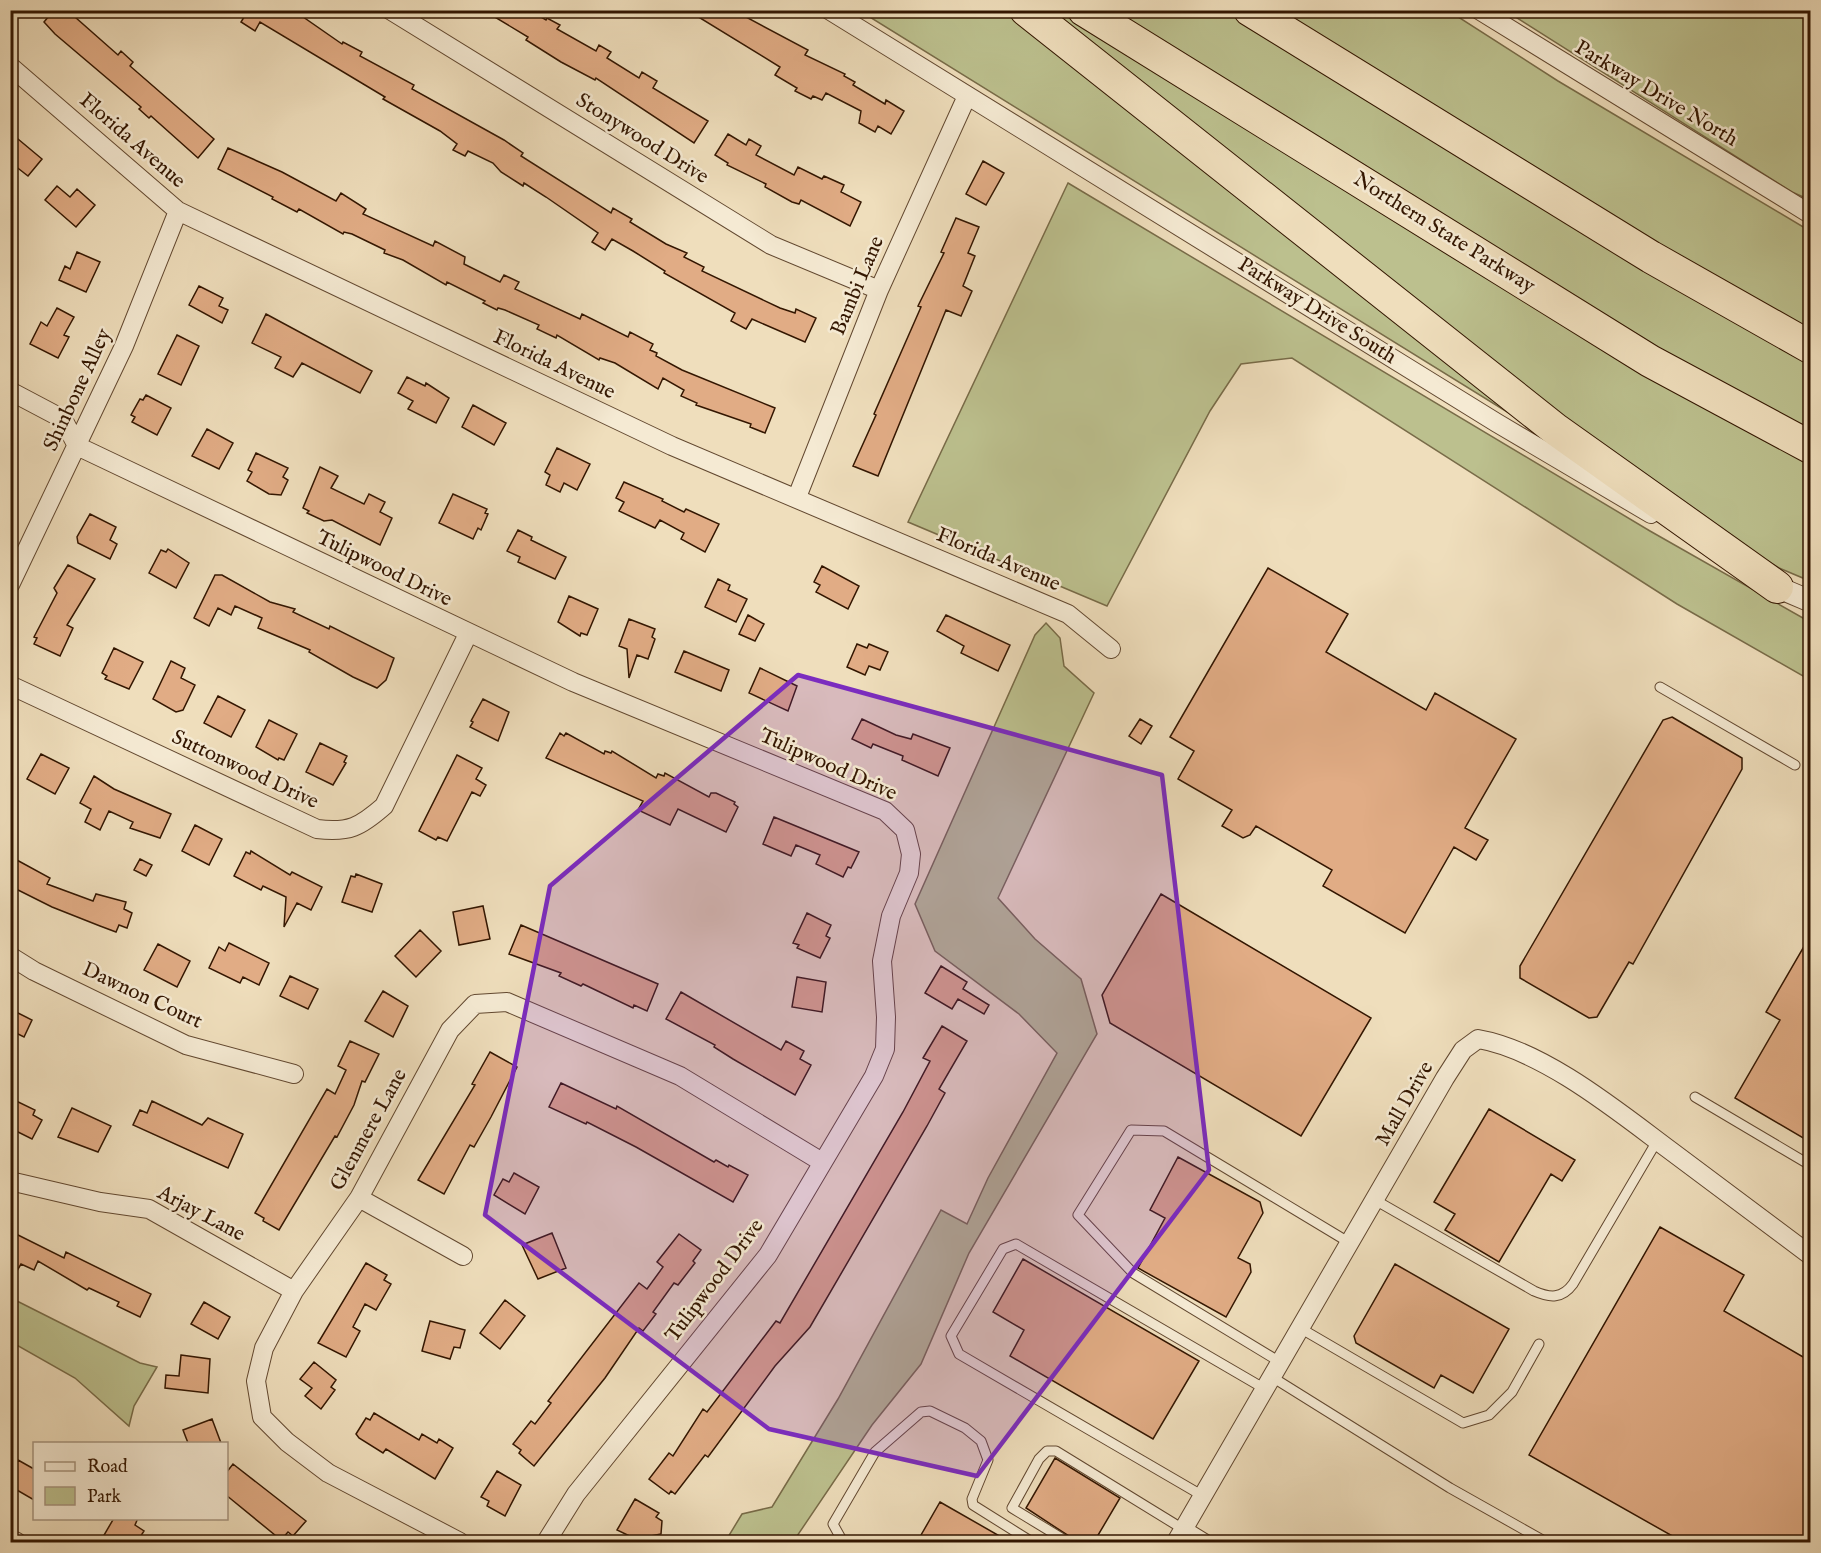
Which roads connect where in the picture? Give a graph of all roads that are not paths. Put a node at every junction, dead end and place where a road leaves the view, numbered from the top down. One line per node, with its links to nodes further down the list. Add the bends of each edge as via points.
1 (390, 10): 11 (street, Stonywood Drive, via 771,245)
2 (829, 10): 8 (street, Parkway Drive South)
3 (1026, 10): 18 (highway, via 1555,429)
4 (1084, 10): 15 (highway, Northern State Parkway, via 1650,361)
5 (1250, 10): 12 (highway, via 1651,257)
6 (1479, 10): 10 (street, Parkway Drive North)
7 (10, 66): 9 (street, Florida Avenue)
8 (967, 96): 11 (street, Bambi Lane); 18 (street, Parkway Drive South, via 1497,423)
9 (178, 211): 14 (street, Shinbone Alley, via 124,346); 16 (street, Florida Avenue, via 672,446)
10 (1810, 214)
11 (879, 290): 16 (street, Bambi Lane)
12 (1810, 346)
13 (10, 391): 14 (street, via 63,419)
14 (77, 446): 17 (street, Shinbone Alley); 20 (street, Tulipwood Drive)
15 (1810, 447)
16 (797, 497): 21 (street, Florida Avenue, via 1068,614)
17 (10, 585)
18 (1778, 587): 19 (street, Parkway Drive South)
19 (1810, 602)
20 (468, 634): 22 (street, Suttonwood Drive, via 384,806 363,824 339,832 317,829); 29 (street, Tulipwood Drive, via 573,682 885,811 905,830 911,854 909,873 891,916 882,961 885,1049 874,1076)
21 (1111, 649)
22 (10, 686)
23 (1660, 687): 24 (lane)
24 (1795, 765)
25 (10, 956): 26 (street, Dawnon Court, via 186,1045)
26 (294, 1074)
27 (1695, 1097): 30 (lane)
28 (1657, 1141): 33 (lane, via 1573,1284 1566,1293 1556,1296 1545,1296); 33 (street, Mall Drive, via 1597,1095 1515,1049 1478,1039 1463,1050); 35 (street, Mall Drive)
29 (822, 1162): 32 (street, Glenmere Lane, via 680,1076 507,1002 475,1004 450,1030); 46 (street, Tulipwood Drive, via 768,1255 576,1494)
30 (1810, 1165)
31 (10, 1181): 37 (street, Arjay Lane, via 150,1209)
32 (359, 1198): 36 (street); 37 (street, Glenmere Lane)
33 (1375, 1200): 34 (street, Mall Drive)
34 (1350, 1243): 38 (street, Mall Drive); 40 (lane, via 1164,1131 1131,1130 1078,1215 1132,1273)
35 (1810, 1255)
36 (463, 1256)
37 (294, 1291): 45 (street, Glenmere Lane, via 264,1348 256,1381 262,1417 328,1473)
38 (1300, 1328): 39 (lane, via 1463,1423 1489,1414 1512,1392); 40 (street, Mall Drive)
39 (1539, 1344)
40 (1272, 1376): 41 (street, Mall Drive); 41 (lane, via 1016,1244 1003,1249 951,1336 959,1354); 51 (lane, via 1450,1488)
41 (1203, 1496): 42 (street, Mall Drive)
42 (1181, 1533): 49 (lane, via 1056,1451 1047,1451 1038,1459 1012,1508); 50 (lane)
43 (10, 1539): 44 (street)
44 (17, 1542)
45 (460, 1542)
46 (546, 1542)
47 (843, 1542): 48 (lane, via 833,1524 875,1452 910,1419 930,1411 965,1428 981,1441 988,1460 972,1499 974,1505)
48 (1032, 1542)
49 (1068, 1542)
50 (1211, 1542)
51 (1546, 1542)

